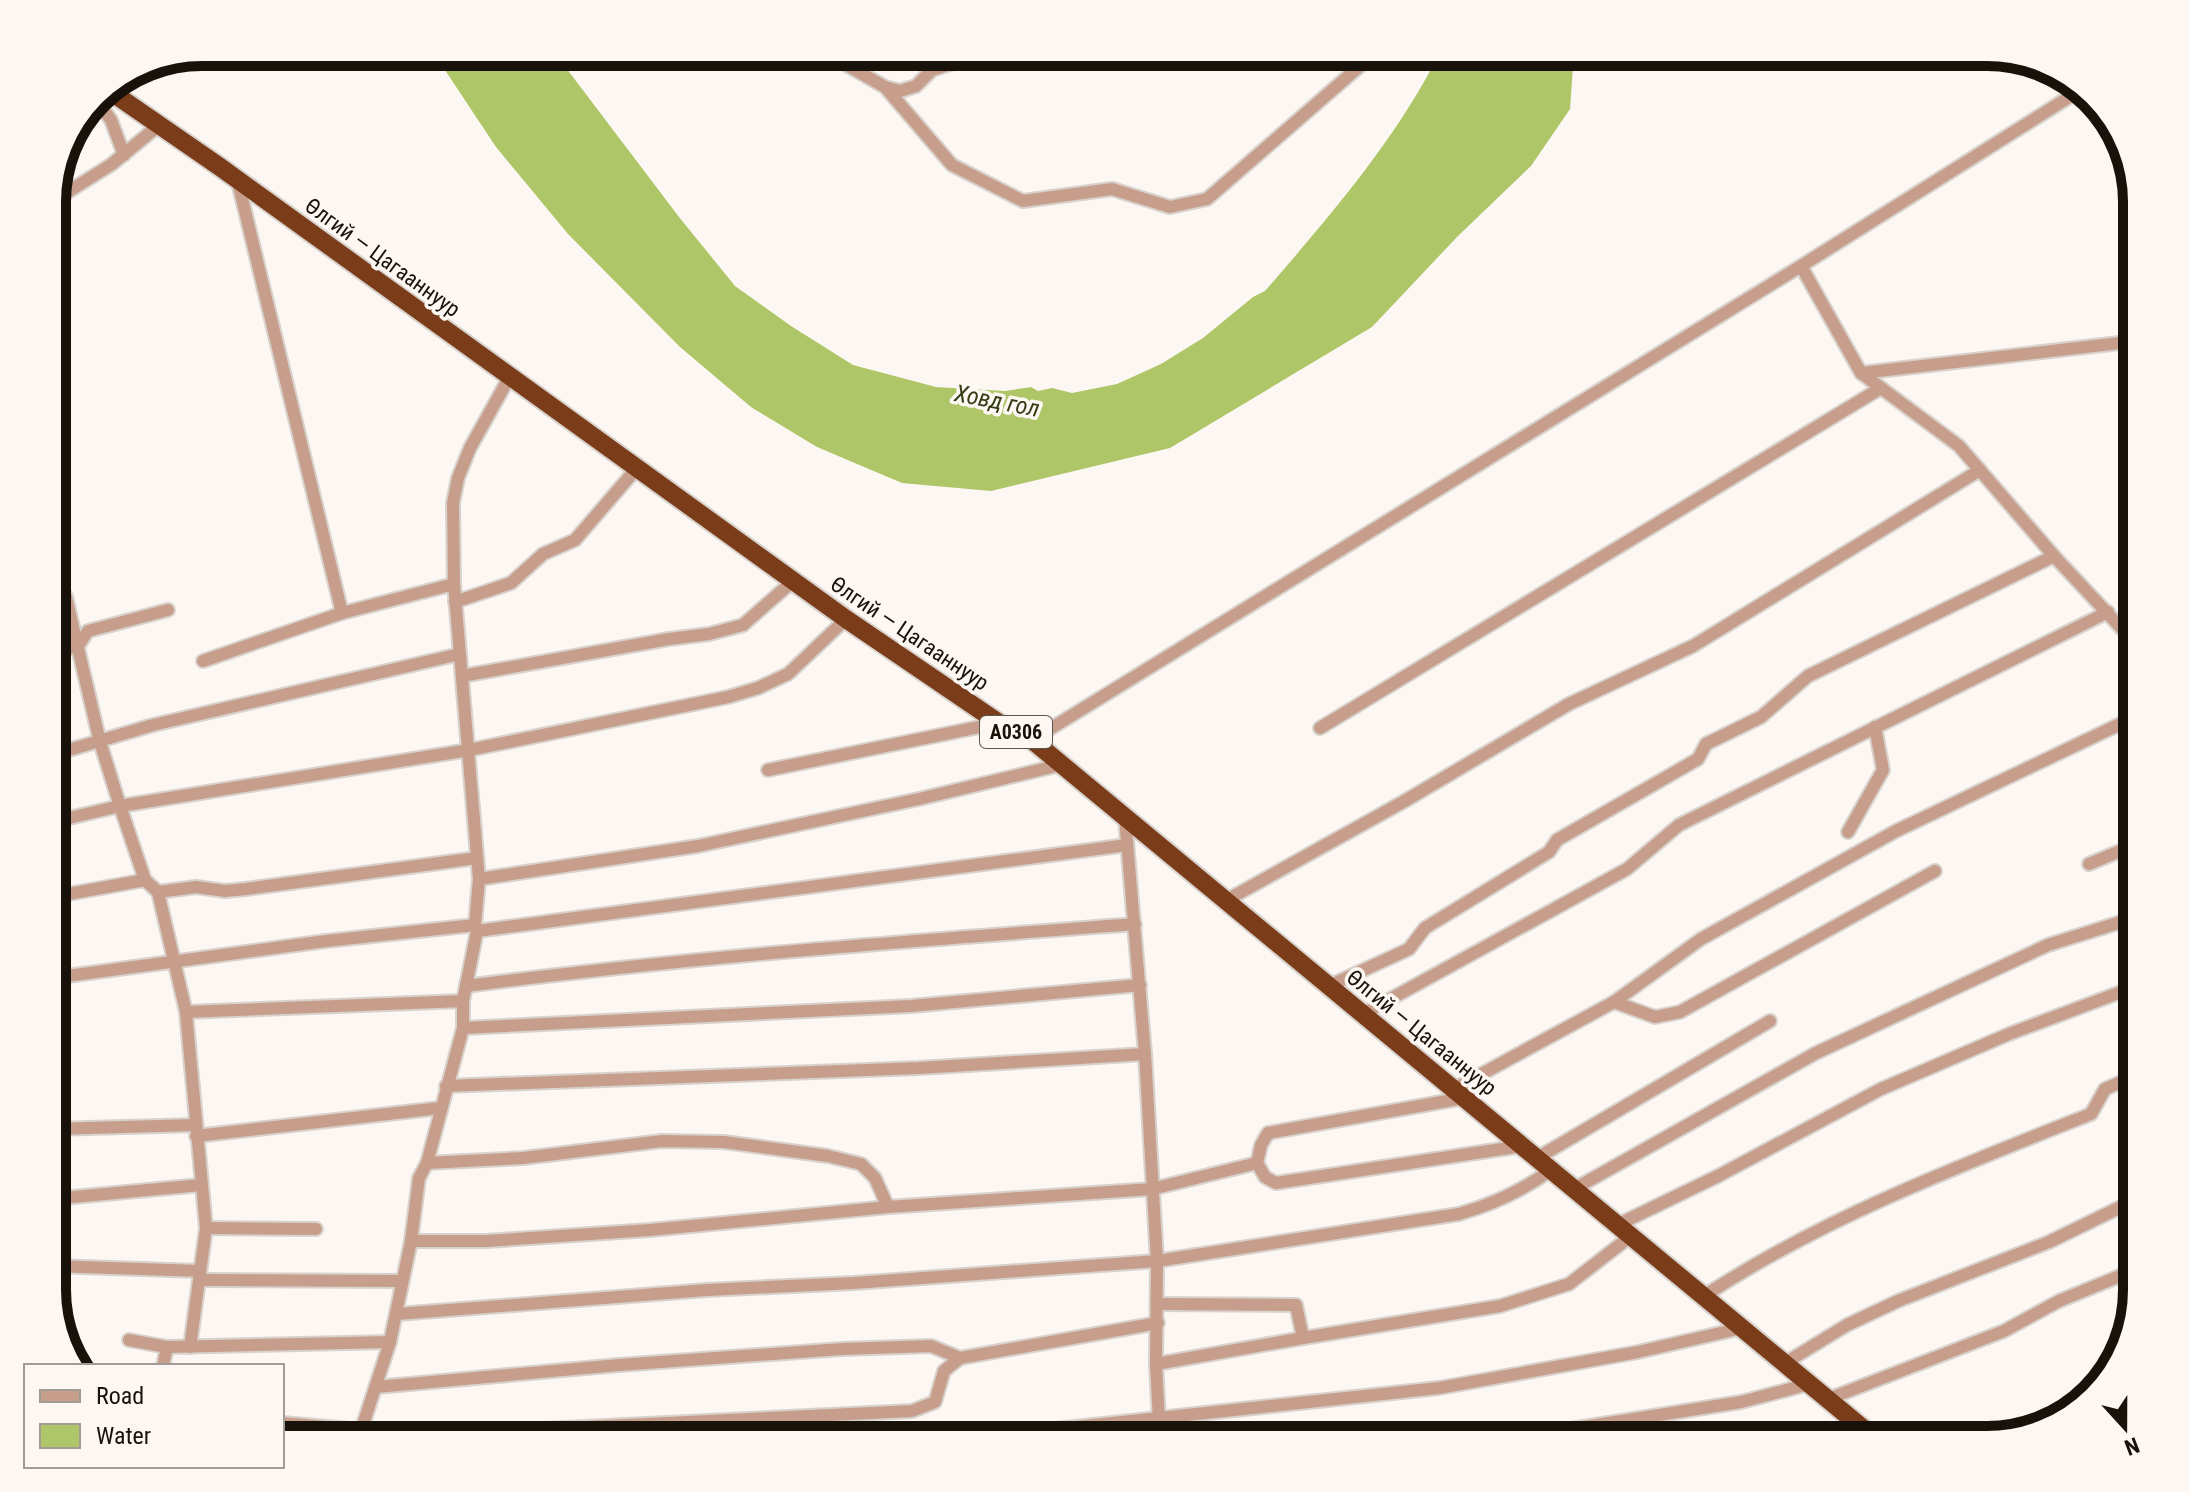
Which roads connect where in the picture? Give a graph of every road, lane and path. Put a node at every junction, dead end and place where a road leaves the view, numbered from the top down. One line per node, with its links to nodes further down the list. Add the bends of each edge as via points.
1 (847, 66): 4 (street)
2 (944, 66): 4 (street, via 916,86 900,91)
3 (1360, 66): 4 (street, via 1207,199 1170,207 1112,189 1023,201 952,165)
4 (885, 87)
5 (117, 96): 8 (highway, Өлгий — Цагааннуур / A0306)
6 (2071, 96): 12 (street)
7 (103, 109): 9 (street)
8 (158, 126): 9 (street); 10 (highway, Өлгий — Цагааннуур / A0306)
9 (124, 155): 11 (street)
10 (238, 182): 15 (highway, Өлгий — Цагааннуур / A0306); 26 (street)
11 (66, 193)
12 (1801, 266): 14 (street); 38 (street)
13 (2123, 343): 14 (street)
14 (1861, 373): 16 (street)
15 (509, 378): 17 (highway, Өлгий — Цагааннуур / A0306); 21 (street, via 458,478 453,503)
16 (1881, 388): 18 (street, via 1959,446); 37 (street)
17 (637, 468): 20 (highway, Өлгий — Цагааннуур / A0306); 23 (street, via 575,540 543,554 511,583)
18 (1980, 470): 19 (street); 57 (street, via 1693,646 1569,704)
19 (2054, 556): 25 (street); 65 (street, via 1808,676 1761,717 1706,744 1698,759 1557,840 1549,852 1425,928 1409,949)
20 (793, 581): 27 (highway, Өлгий — Цагааннуур / A0306); 33 (street, via 743,625)
21 (454, 584): 23 (street); 26 (street)
22 (66, 597): 29 (street)
23 (455, 602): 31 (street)
24 (168, 610): 29 (street, via 88,631)
25 (2108, 612): 28 (street); 36 (street)
26 (342, 613): 32 (street)
27 (846, 619): 34 (highway, Өлгий — Цагааннуур / A0306); 40 (street, via 788,674 758,688)
28 (2123, 629)
29 (78, 646): 30 (street); 39 (street)
30 (66, 649)
31 (460, 654): 33 (street); 39 (street)
32 (203, 661)
33 (462, 676): 40 (street)
34 (999, 723): 38 (highway, Өлгий — Цагааннуур / A0306); 43 (street)
35 (2123, 723): 68 (street, via 1896,831 1701,939)
36 (1875, 727): 47 (street, via 1883,770); 70 (street, via 1679,825 1627,869)
37 (1320, 728)
38 (1032, 740): 42 (highway, Өлгий — Цагааннуур / A0306)
39 (100, 742): 41 (street); 44 (street)
40 (469, 750): 44 (street); 50 (street)
41 (66, 751)
42 (1060, 765): 45 (highway, Өлгий — Цагааннуур / A0306); 53 (street, via 698,846)
43 (768, 770)
44 (120, 806): 46 (street); 54 (street)
45 (1125, 818): 48 (street); 57 (highway, Өлгий — Цагааннуур / A0306)
46 (66, 819)
47 (1848, 832)
48 (1127, 845): 59 (street); 60 (street)
49 (2123, 850): 51 (street)
50 (477, 858): 53 (street); 55 (street, via 246,889)
51 (2089, 864)
52 (1935, 871): 68 (street, via 1680,1012 1655,1017)
53 (479, 879): 60 (street)
54 (145, 880): 55 (street); 56 (street)
55 (158, 892): 61 (street)
56 (66, 894)
57 (1225, 901): 65 (highway, Өлгий — Цагааннуур / A0306)
58 (2123, 921): 85 (street, via 2048,945 1816,1053)
59 (1135, 924): 63 (street); 64 (street, via 809,948)
60 (476, 928): 61 (street); 64 (street)
61 (174, 960): 62 (street); 69 (street)
62 (66, 976)
63 (1140, 985): 72 (street, via 911,1006); 73 (street)
64 (466, 986): 67 (street)
65 (1329, 986): 70 (highway, Өлгий — Цагааннуур / A0306)
66 (2123, 991): 91 (street, via 1881,1089)
67 (463, 1001): 69 (street); 72 (street)
68 (1614, 1002): 76 (street)
69 (186, 1012): 79 (street)
70 (1363, 1014): 76 (highway, Өлгий — Цагааннуур / A0306)
71 (1770, 1021): 80 (street)
72 (463, 1028): 75 (street)
73 (1145, 1054): 75 (street); 84 (street)
74 (2123, 1081): 98 (street, via 2105,1089 2091,1114 1970,1161 1825,1228)
75 (446, 1086): 77 (street)
76 (1459, 1094): 80 (highway, Өлгий — Цагааннуур / A0306); 82 (street, via 1268,1133)
77 (440, 1108): 79 (street); 81 (street)
78 (66, 1129): 79 (street)
79 (196, 1130): 83 (street)
80 (1537, 1158): 82 (street, via 1276,1183); 85 (highway, Өлгий — Цагааннуур / A0306); 93 (street, via 1523,1190 1459,1214)
81 (427, 1163): 88 (street, via 662,1141 724,1142 861,1164 875,1178); 92 (street, via 419,1178)
82 (1257, 1163): 84 (street)
83 (201, 1185): 86 (street); 89 (street)
84 (1152, 1189): 88 (street); 93 (street)
85 (1574, 1189): 91 (highway, Өлгий — Цагааннуур / A0306)
86 (66, 1198)
87 (2123, 1206): 109 (street, via 2049,1242 1898,1301)
88 (888, 1207): 92 (street, via 650,1230)
89 (206, 1228): 90 (street); 96 (street)
90 (316, 1229)
91 (1624, 1230): 98 (highway, Өлгий — Цагааннуур / A0306); 103 (street, via 1569,1284 1500,1306)
92 (411, 1241): 97 (street)
93 (1157, 1261): 99 (street); 100 (street)
94 (66, 1267): 96 (street)
95 (2123, 1275): 114 (street, via 2004,1331)
96 (200, 1276): 97 (street); 107 (street)
97 (402, 1281): 100 (street)
98 (1704, 1296): 102 (highway, Өлгий — Цагааннуур / A0306)
99 (1158, 1304): 101 (street); 103 (street, via 1296,1305)
100 (397, 1314): 105 (street)
101 (1158, 1323): 108 (street); 111 (street)
102 (1742, 1328): 109 (highway, Өлгий — Цагааннуур / A0306); 115 (street, via 1439,1388)
103 (1303, 1338): 111 (street)
104 (129, 1340): 106 (street)
105 (390, 1342): 107 (street); 113 (street)
106 (167, 1347): 107 (street); 110 (street)
107 (190, 1347)
108 (960, 1358): 113 (street, via 931,1346 842,1349); 117 (street, via 944,1371 935,1402 912,1411)
109 (1785, 1363): 112 (highway, Өлгий — Цагааннуур / A0306)
110 (163, 1364)
111 (1156, 1364): 115 (street)
112 (1809, 1384): 114 (highway, Өлгий — Цагааннуур / A0306); 120 (street, via 1741,1402)
113 (376, 1387): 116 (street)
114 (1828, 1399): 121 (highway, Өлгий — Цагааннуур / A0306)
115 (1159, 1416): 118 (street); 119 (street)
116 (362, 1426)
117 (580, 1426)
118 (1078, 1426)
119 (1159, 1426)
120 (1589, 1426)
121 (1854, 1426)

